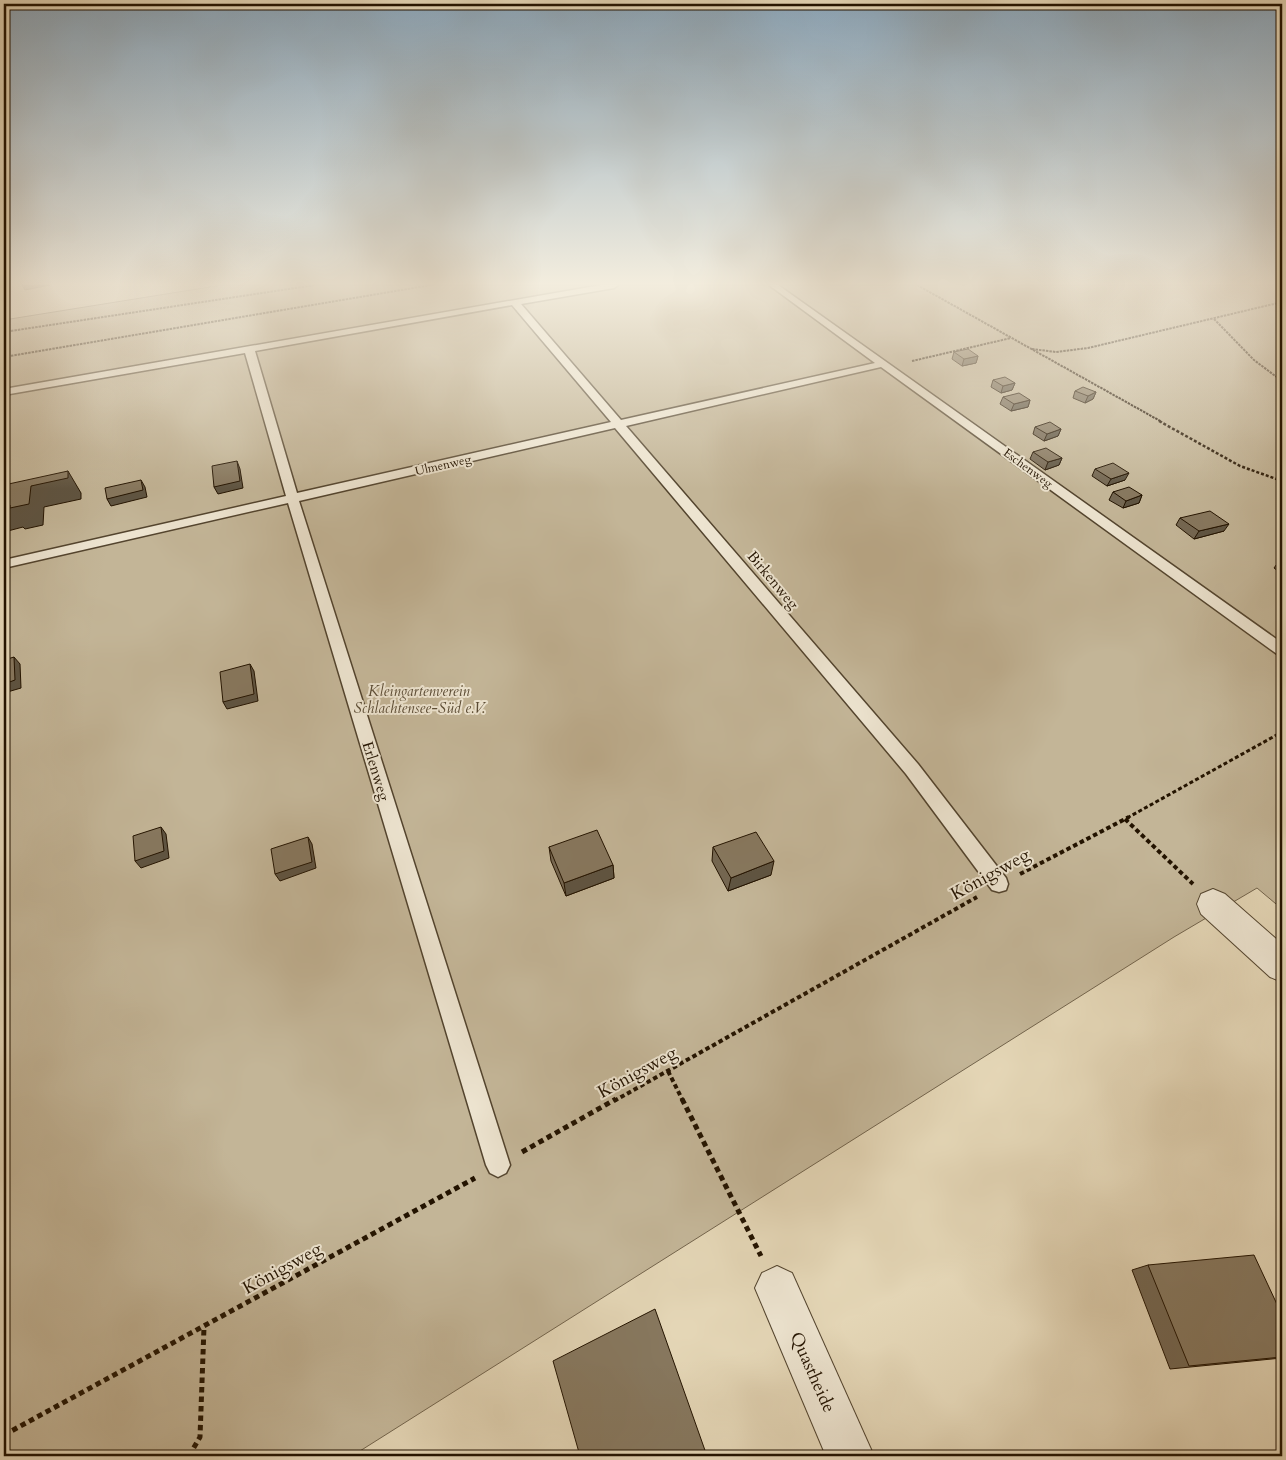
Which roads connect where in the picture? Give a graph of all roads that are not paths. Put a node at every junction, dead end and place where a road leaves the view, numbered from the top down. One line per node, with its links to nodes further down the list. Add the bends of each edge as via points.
1 (220, 353): 6 (lane)
2 (250, 353): 8 (lane, Erlenweg)
3 (559, 353): 7 (lane, Birkenweg)
4 (868, 353): 5 (lane, Eschenweg)
5 (885, 365): 7 (lane, Ulmenweg); 10 (lane, Eschenweg)
6 (4, 392)
7 (619, 425): 8 (lane, Ulmenweg); 11 (lane, Birkenweg, via 912,768)
8 (293, 500): 9 (lane, Ulmenweg); 14 (lane, Erlenweg)
9 (4, 564)
10 (1282, 650)
11 (999, 884)
12 (1213, 904): 13 (street)
13 (1282, 966)
14 (498, 1165)
15 (776, 1288): 16 (street, Quastheide)
16 (850, 1456)

